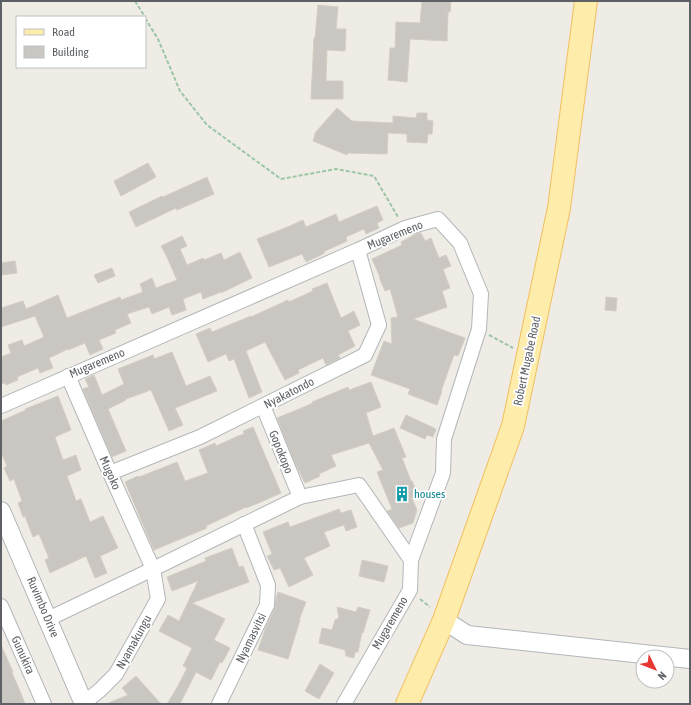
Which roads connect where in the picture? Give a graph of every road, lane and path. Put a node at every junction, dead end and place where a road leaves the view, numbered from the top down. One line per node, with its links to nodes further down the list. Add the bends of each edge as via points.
1 (135, 1): 3 (path)
2 (586, 1): 8 (main road, Robert Mugabe Road, via 559,208)
3 (144, 16)
4 (146, 19): 5 (path, via 158,39 180,92 207,125 281,179 336,169 374,176)
5 (405, 228): 6 (street, Mugaremeno); 7 (street, Mugaremeno, via 438,219 460,243 481,294)
6 (358, 250): 9 (street, Mugaremeno); 11 (street, Nyakatondo, via 379,325 365,355)
7 (479, 329): 8 (path); 16 (street, Mugaremeno, via 444,439 443,473)
8 (528, 356): 21 (main road, Robert Mugabe Road, via 513,426)
9 (68, 376): 10 (street, Mugaremeno); 12 (street, Mugoko)
10 (1, 406)
11 (263, 406): 12 (street, Nyakatondo, via 200,437); 13 (street, Gopokopo)
12 (110, 473): 17 (street, Mugoko)
13 (300, 497): 15 (street); 16 (street, via 359,485)
14 (2, 514): 20 (street, Ruvimbo Drive)
15 (244, 524): 17 (street); 25 (street, Nyamasvitsi, via 268,585 267,605)
16 (411, 560): 18 (street, Mugaremeno)
17 (153, 569): 20 (street); 24 (street, Nyamakungu, via 158,599 116,674)
18 (410, 590): 21 (path); 26 (street, Mugaremeno)
19 (1, 606): 23 (street, Gunukira)
20 (48, 618): 24 (street, Ruvimbo Drive)
21 (444, 620): 22 (street, via 467,635); 27 (main road, Robert Mugabe Road)
22 (690, 659)
23 (44, 704)
24 (84, 704)
25 (218, 704)
26 (344, 704)
27 (407, 704)

